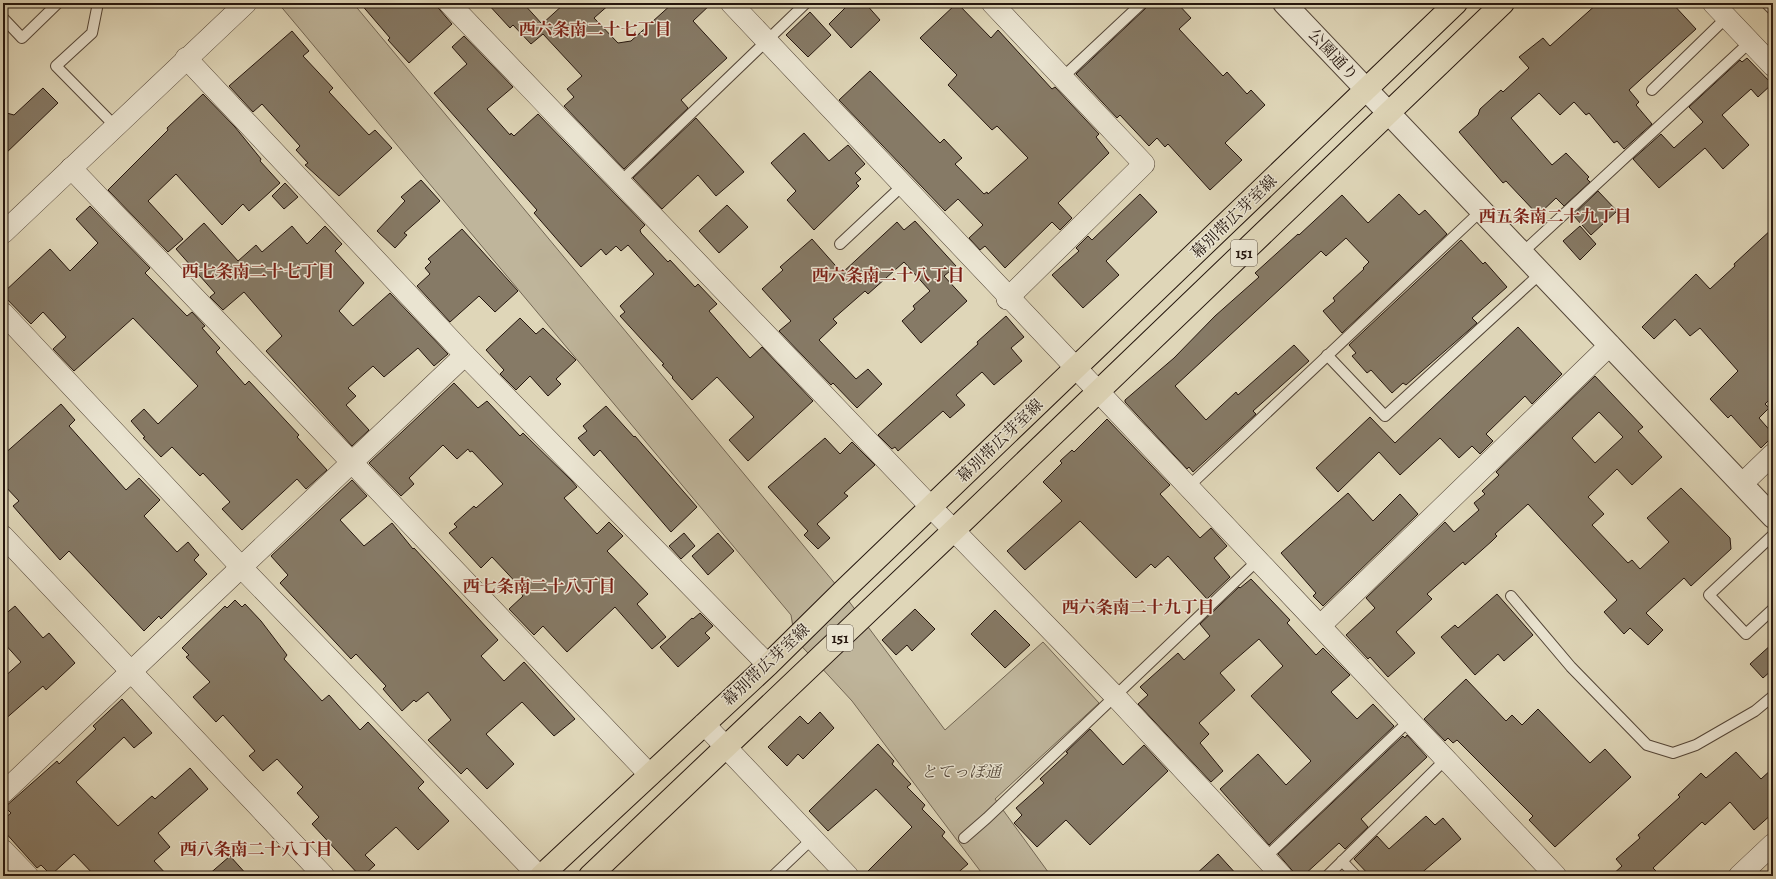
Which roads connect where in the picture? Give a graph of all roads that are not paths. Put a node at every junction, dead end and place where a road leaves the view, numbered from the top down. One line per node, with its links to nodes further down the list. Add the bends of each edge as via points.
1 (58, 3): 15 (lane, via 22,38)
2 (98, 3): 24 (lane, via 92,33 56,66)
3 (246, 3): 18 (street)
4 (449, 3): 26 (street)
5 (731, 3): 16 (street)
6 (806, 3): 16 (lane)
7 (992, 3): 20 (street)
8 (1142, 3): 20 (lane)
9 (1284, 3): 21 (street, 公園通り)
10 (1456, 3): 21 (main road, 幕別帯広芽室線 / 151)
11 (1503, 3): 23 (main road, 幕別帯広芽室線 / 151)
12 (1766, 3): 14 (lane)
13 (1720, 10): 17 (street); 22 (lane)
14 (1773, 10)
15 (3, 18)
16 (766, 41): 26 (lane); 27 (street)
17 (1750, 42): 19 (street); 31 (lane)
18 (186, 58): 24 (street); 37 (street)
19 (1773, 66)
20 (1062, 78): 33 (street, via 1144,164)
21 (1366, 89): 23 (street, 公園通り); 38 (main road, 幕別帯広芽室線 / 151)
22 (1652, 90)
23 (1389, 113): 28 (street, 公園通り); 39 (main road, 幕別帯広芽室線 / 151)
24 (115, 126): 25 (street)
25 (71, 168): 29 (street); 41 (street)
26 (620, 182): 44 (street)
27 (902, 186): 30 (lane); 33 (street)
28 (1482, 210): 31 (street, 公園通り); 36 (lane)
29 (3, 233)
30 (840, 244)
31 (1522, 253): 32 (street, 公園通り)
32 (1541, 273): 35 (street, 公園通り); 36 (lane, via 1385,416)
33 (1007, 299): 38 (street)
34 (3, 313): 50 (street)
35 (1610, 345): 42 (street, 公園通り); 53 (street)
36 (1327, 355): 43 (lane)
37 (466, 356): 41 (street); 54 (street)
38 (1075, 368): 39 (street); 44 (main road, 幕別帯広芽室線 / 151)
39 (1098, 392): 43 (street); 46 (main road, 幕別帯広芽室線 / 151)
40 (1773, 454): 42 (street)
41 (353, 462): 50 (street); 62 (street)
42 (1742, 484): 45 (street, 公園通り)
43 (1188, 487): 49 (street)
44 (931, 507): 46 (street); 54 (main road, 幕別帯広芽室線 / 151)
45 (1773, 517)
46 (954, 530): 56 (street); 60 (main road, 幕別帯広芽室線 / 151)
47 (1773, 535): 52 (lane, via 1709,595 1746,634)
48 (3, 536): 55 (street)
49 (1258, 560): 53 (street); 56 (lane)
50 (242, 568): 55 (street); 72 (street)
51 (1511, 596): 57 (lane, via 1571,667 1647,745 1673,753 1696,745 1755,711)
52 (1773, 609)
53 (1321, 625): 58 (street)
54 (768, 665): 59 (main road, 幕別帯広芽室線 / 151)
55 (129, 671): 63 (street); 71 (street)
56 (1115, 696): 64 (lane); 68 (street)
57 (1773, 696)
58 (1410, 720): 61 (street); 68 (lane)
59 (704, 724): 60 (street); 62 (main road, 幕別帯広芽室線 / 151)
60 (725, 747): 65 (street); 73 (main road, 幕別帯広芽室線 / 151)
61 (1446, 759): 69 (lane); 79 (street)
62 (650, 775): 72 (main road, 幕別帯広芽室線 / 151)
63 (3, 793)
64 (964, 838)
65 (812, 839): 74 (lane); 75 (street)
66 (1773, 844): 80 (street)
67 (3, 850): 70 (street)
68 (1265, 858): 76 (street)
69 (1342, 861): 77 (lane); 78 (lane)
70 (28, 876)
71 (324, 876)
72 (540, 876)
73 (590, 876)
74 (773, 876)
75 (848, 876)
76 (1282, 876)
77 (1327, 876)
78 (1356, 876)
79 (1556, 876)
80 (1739, 876)

